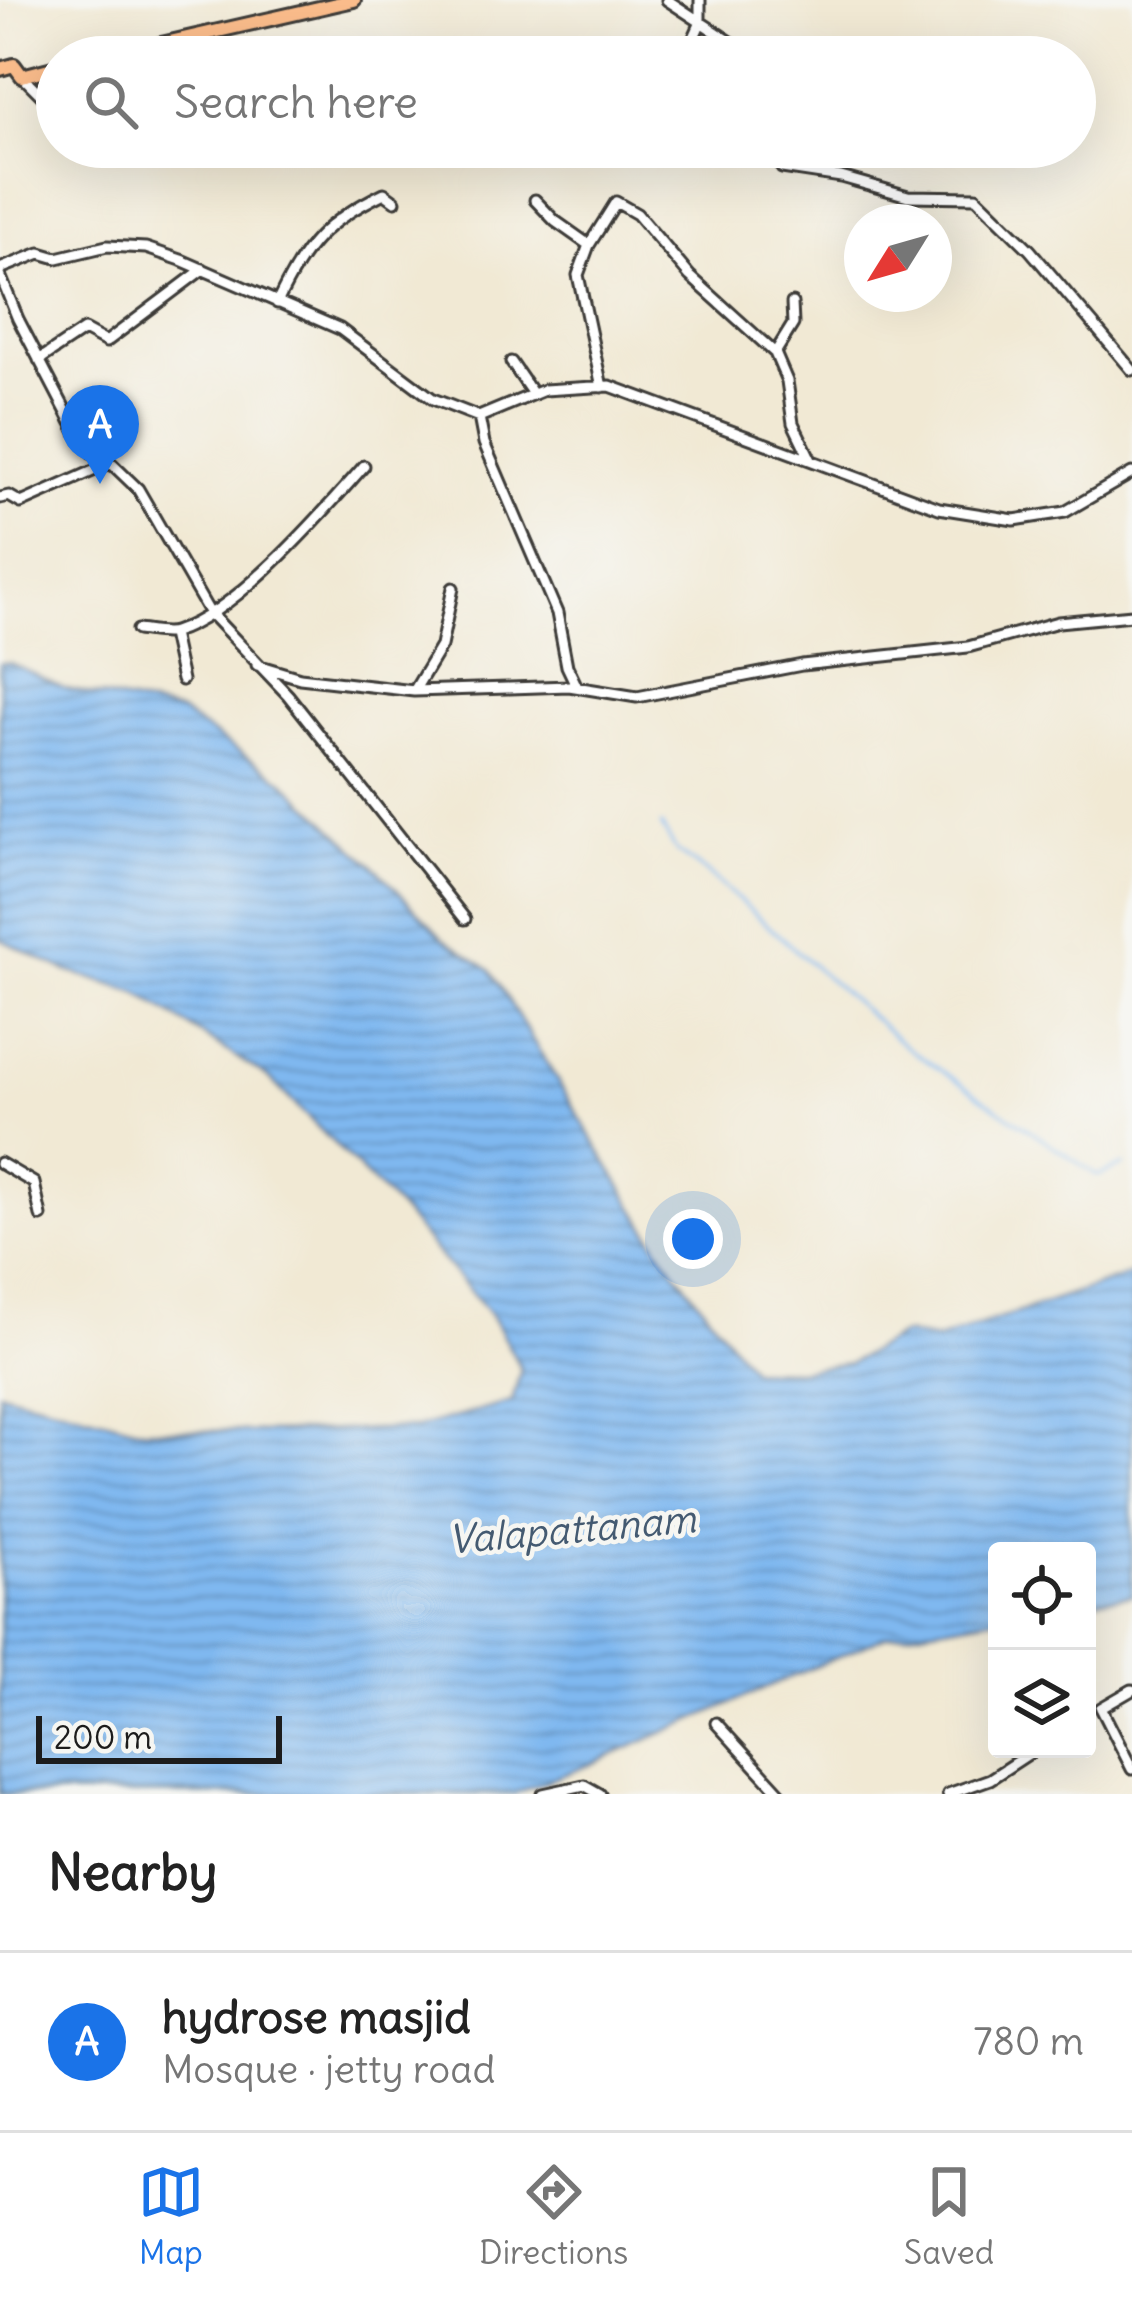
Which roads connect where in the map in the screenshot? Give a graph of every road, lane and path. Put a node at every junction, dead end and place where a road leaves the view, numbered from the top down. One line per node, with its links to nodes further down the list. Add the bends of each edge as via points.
1 (354, 0): 5 (main road)
2 (668, 0): 4 (street)
3 (700, 0): 4 (street)
4 (700, 24): 6 (street); 7 (street)
5 (196, 36)
6 (695, 36)
7 (720, 36)
8 (0, 55): 9 (street)
9 (12, 70): 10 (street)
10 (36, 92)
11 (782, 168): 22 (street, via 908,196 976,197)
12 (535, 200): 14 (street)
13 (395, 201): 17 (street, via 384,193 344,213 299,256)
14 (589, 245): 19 (street, via 616,202 637,214 690,276); 23 (street, via 578,275)
15 (203, 268): 16 (street, via 146,248 106,246 57,258 40,253); 17 (street); 20 (street, via 106,342 84,330)
16 (0, 272): 20 (street)
17 (277, 303): 25 (street, via 340,329 433,399)
18 (792, 303): 19 (street, via 793,324)
19 (775, 353): 26 (street)
20 (39, 360): 27 (street, via 79,436)
21 (511, 362): 24 (street)
22 (1132, 370)
23 (602, 386): 24 (street); 26 (street)
24 (532, 394): 25 (street)
25 (479, 417): 38 (street)
26 (811, 460): 29 (street, via 939,508 1014,520 1065,512)
27 (111, 463): 30 (street, via 37,499); 32 (street, via 138,488)
28 (364, 466): 32 (street, via 267,568)
29 (1132, 473)
30 (0, 498)
31 (452, 588): 39 (street, via 441,646)
32 (209, 612): 35 (street); 36 (street)
33 (1132, 615): 38 (street, via 1058,622 956,650 765,671 672,693 637,697)
34 (137, 630): 35 (street)
35 (172, 634): 37 (street)
36 (257, 665): 39 (street); 40 (street)
37 (182, 680)
38 (578, 687): 39 (street)
39 (414, 691)
40 (465, 919)
41 (0, 1163): 42 (street, via 34,1183)
42 (41, 1216)
43 (1132, 1690): 44 (street)
44 (1101, 1708): 45 (street); 48 (street)
45 (1096, 1712)
46 (716, 1723): 52 (street)
47 (1022, 1758): 53 (street)
48 (1132, 1768)
49 (565, 1792): 50 (street); 51 (street, via 584,1784)
50 (543, 1794)
51 (600, 1794)
52 (781, 1794)
53 (948, 1794)

